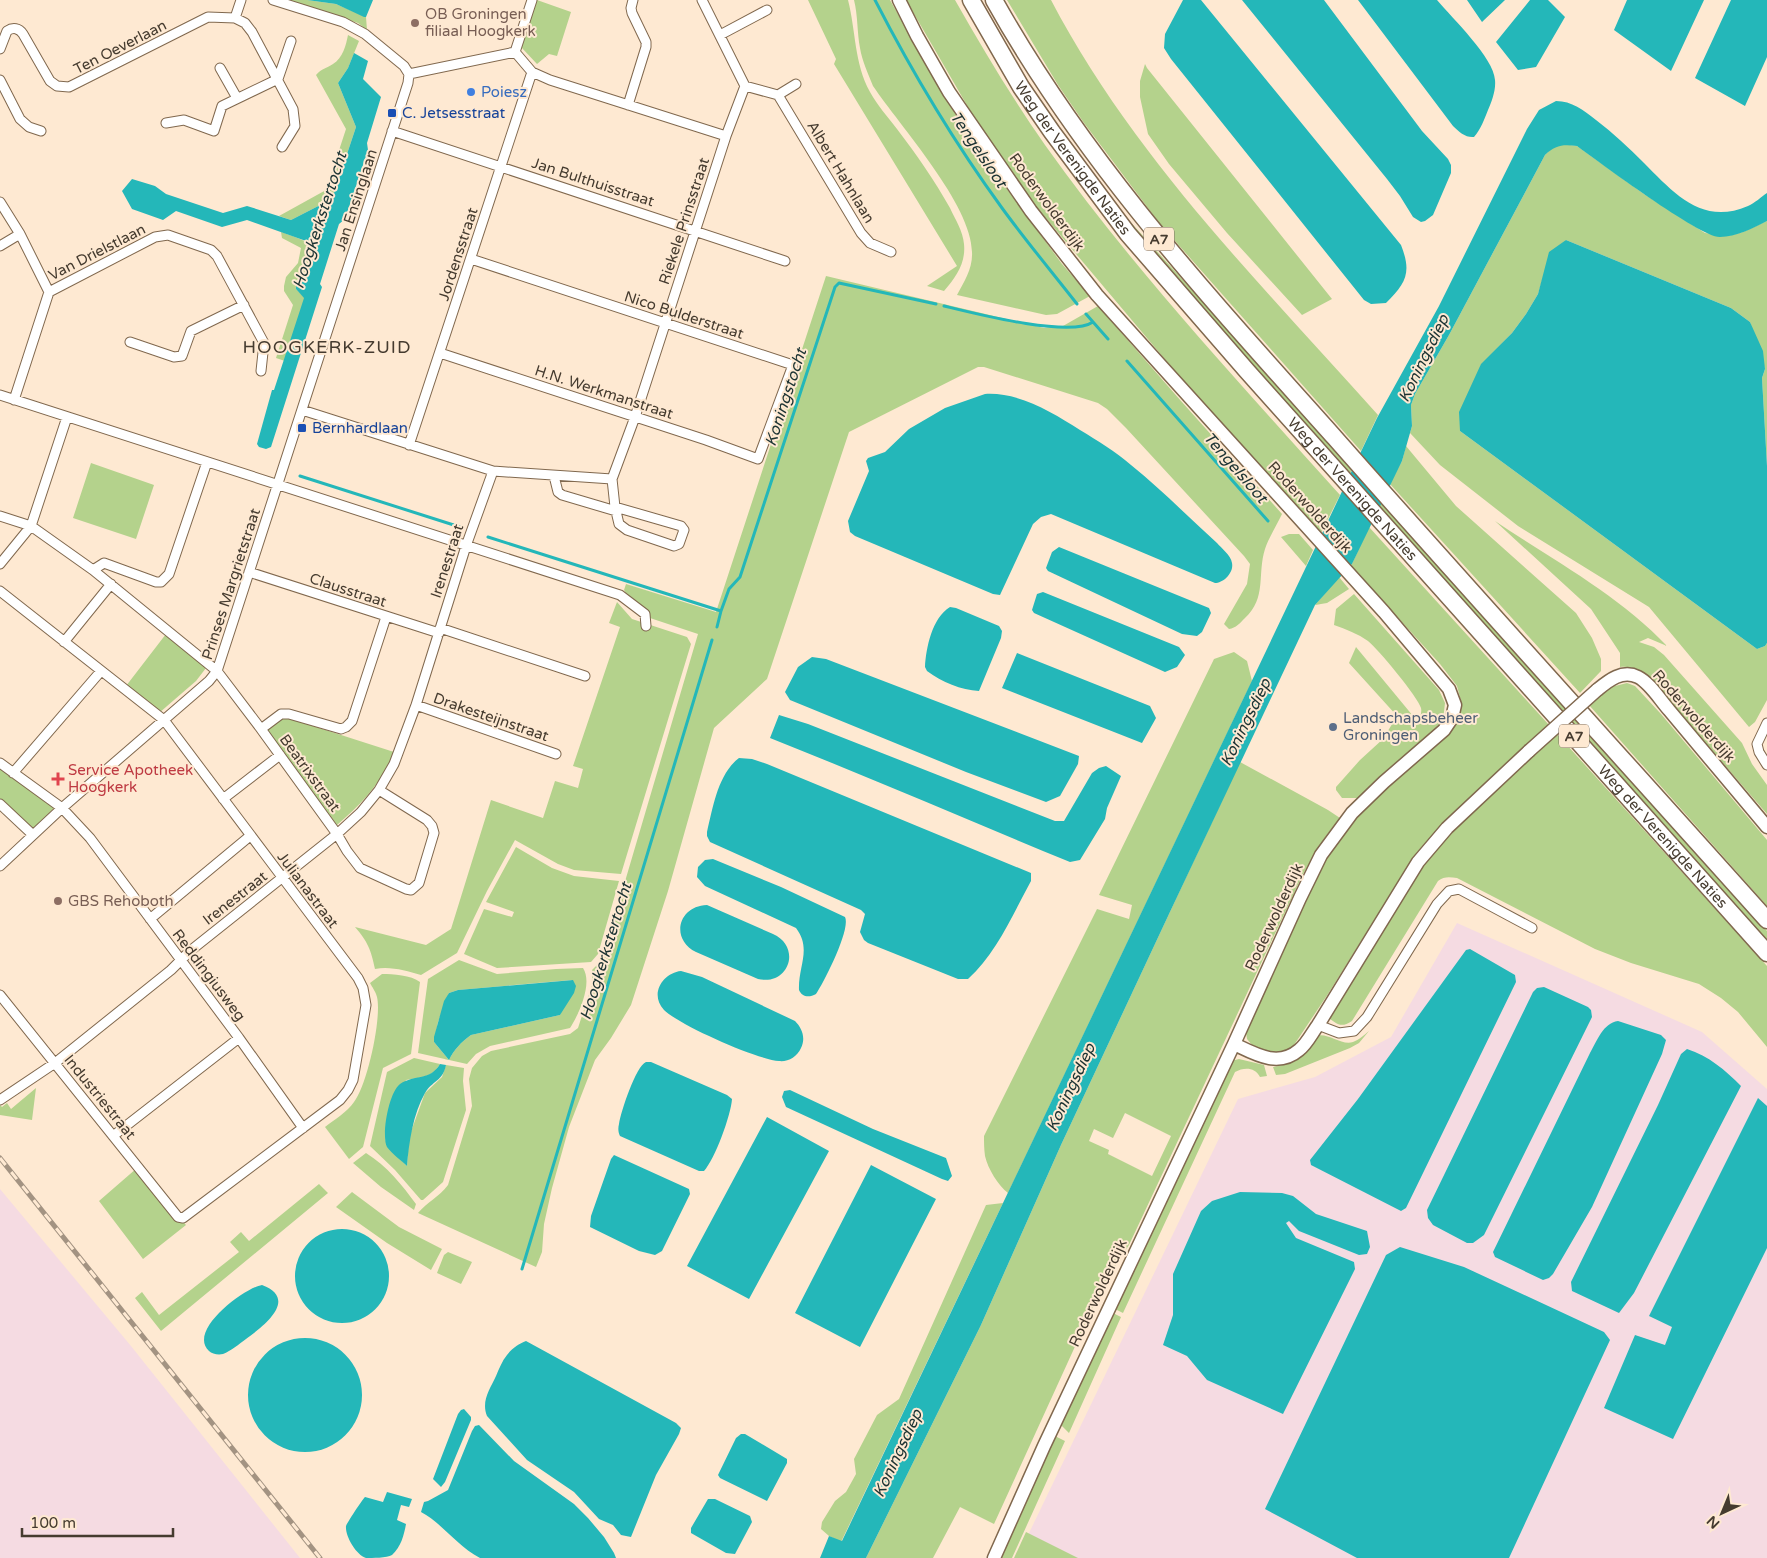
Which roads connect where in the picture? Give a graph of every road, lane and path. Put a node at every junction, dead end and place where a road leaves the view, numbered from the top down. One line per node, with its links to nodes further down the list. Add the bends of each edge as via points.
1 (241, 0): 10 (street)
2 (274, 0): 17 (street, via 353,27)
3 (532, 0): 14 (street)
4 (633, 0): 24 (street, via 630,8 646,47)
5 (702, 0): 11 (street)
6 (899, 0): 99 (street, Roderwolderdijk, via 949,92 1031,211 1096,295 1316,536 1449,689 1455,705 1444,730 1352,813 1326,847)
7 (971, 0): 94 (highway, Weg der Verenigde Naties / A7, via 1052,132 1128,234)
8 (994, 0): 92 (highway, Weg der Verenigde Naties / A7, via 1061,108 1123,194 1184,269)
9 (767, 10): 11 (street)
10 (235, 18): 13 (street, Ten Oeverlaan, via 208,17 70,87 57,86 50,81 21,31 13,28 7,31); 18 (street, via 252,32)
11 (720, 35): 21 (street)
12 (291, 41): 18 (street)
13 (0, 49)
14 (515, 52): 16 (street); 17 (street)
15 (220, 68): 23 (street)
16 (532, 72): 24 (street); 30 (street, Jordensstraat)
17 (410, 74): 26 (street, Jan Ensinglaan)
18 (278, 79): 23 (street); 29 (street, via 293,109 295,126)
19 (0, 80): 27 (street, via 20,119)
20 (796, 84): 22 (street)
21 (745, 86): 22 (street); 28 (street, Riekele Prinsstraat)
22 (778, 95): 35 (street, Albert Hahnlaan, via 861,233 870,243)
23 (237, 98): 25 (street, via 222,106 214,131 184,120)
24 (628, 105): 28 (street)
25 (166, 123)
26 (392, 130): 30 (street, Jan Bulthuisstraat); 46 (street, Jan Ensinglaan)
27 (41, 131)
28 (726, 136): 32 (street, Riekele Prinsstraat)
29 (282, 147)
30 (501, 167): 32 (street, Jan Bulthuisstraat); 36 (street, Jordensstraat)
31 (0, 202): 33 (street, Van Drielstlaan)
32 (696, 231): 37 (street, Jan Bulthuisstraat); 40 (street, Riekele Prinsstraat)
33 (20, 234): 34 (street); 38 (street, Van Drielstlaan)
34 (0, 246)
35 (891, 252)
36 (471, 259): 40 (street, Nico Bulderstraat); 42 (street, Jordensstraat)
37 (785, 261)
38 (49, 292): 39 (street, Van Drielstlaan, via 155,237 168,235 211,250); 45 (street, Van Drielstlaan)
39 (244, 305): 41 (street, via 191,331 182,356 174,357); 43 (street, Van Drielstlaan, via 264,343)
40 (666, 324): 48 (street, Riekele Prinsstraat); 50 (street, Nico Bulderstraat, via 793,365)
41 (130, 342)
42 (440, 353): 48 (street, H.N. Werkmanstraat); 49 (street, Jordensstraat)
43 (261, 371)
44 (0, 395): 45 (street)
45 (14, 400): 47 (street)
46 (302, 410): 49 (street); 55 (street, Jan Ensinglaan)
47 (67, 417): 51 (street); 58 (street)
48 (635, 417): 50 (street, H.N. Werkmanstraat); 54 (street, Riekele Prinsstraat)
49 (409, 445): 52 (street)
50 (758, 459)
51 (206, 462): 55 (street); 61 (street, via 166,579 156,582 104,563)
52 (493, 471): 53 (street); 59 (street, Irenestraat)
53 (554, 476): 54 (street); 56 (street, via 558,492 562,495)
54 (612, 479): 56 (street)
55 (278, 484): 59 (street); 62 (street, Prinses Margrietstraat)
56 (616, 509): 56 (street, via 681,526 684,530 679,544 674,546 626,530 619,524)
57 (0, 516): 58 (street, Beatrixstraat)
58 (31, 526): 60 (street); 61 (street, Beatrixstraat)
59 (466, 546): 66 (street, via 620,595 645,614); 67 (street, Irenestraat)
60 (0, 564)
61 (93, 570): 63 (street, Beatrixstraat)
62 (248, 572): 65 (street, Clausstraat); 70 (street, Prinses Margrietstraat)
63 (111, 584): 68 (street); 70 (street, Beatrixstraat)
64 (0, 591): 68 (street, Julianastraat)
65 (386, 616): 67 (street, Clausstraat); 75 (street, via 352,721 346,727 341,729 281,714)
66 (646, 626)
67 (439, 631): 71 (street, Clausstraat); 72 (street, Irenestraat)
68 (64, 642): 69 (street, Julianastraat)
69 (101, 671): 73 (street, Julianastraat); 80 (street)
70 (217, 671): 73 (street, Prinses Margrietstraat); 75 (street, Beatrixstraat)
71 (585, 676)
72 (416, 706): 76 (street, Drakesteijnstraat); 81 (street, Irenestraat, via 394,764)
73 (164, 720): 82 (street, Julianastraat); 84 (street, Prinses Margrietstraat)
74 (1767, 723): 79 (street, Roderwolderdijk, via 1757,744)
75 (262, 729): 77 (street, Beatrixstraat)
76 (556, 754)
77 (280, 755): 82 (street); 86 (street, Beatrixstraat)
78 (0, 763): 80 (street, Reddingiusweg)
79 (1767, 765)
80 (13, 772): 84 (street, Reddingiusweg)
81 (379, 790): 86 (street, Irenestraat); 86 (street, Beatrixstraat, via 428,820 432,826 434,833 419,883 411,890 406,889 360,868)
82 (222, 800): 88 (street, Julianastraat)
83 (0, 804): 87 (street)
84 (62, 808): 87 (street, Prinses Margrietstraat); 91 (street, Reddingiusweg, via 90,838)
85 (1767, 827): 97 (street, Roderwolderdijk, bridge, via 1646,684 1631,675 1614,677 1447,828 1418,862)
86 (337, 834): 90 (street, Irenestraat)
87 (33, 835): 89 (street, Prinses Margrietstraat)
88 (250, 836): 90 (street, Julianastraat); 91 (street)
89 (0, 866)
90 (282, 879): 95 (street, Irenestraat); 102 (street, Julianastraat, via 358,978 366,1005 348,1090)
91 (150, 919): 95 (street, Reddingiusweg)
92 (1767, 920)
93 (1532, 928): 97 (street, via 1459,888 1449,891 1437,904 1367,1017 1354,1031 1339,1033)
94 (1767, 953)
95 (181, 960): 98 (street, Reddingiusweg); 100 (street, Irenestraat)
96 (0, 995): 100 (street, Industriestraat)
97 (1318, 1025): 99 (street, Roderwolderdijk, via 1300,1049 1288,1058 1268,1059)
98 (239, 1038): 102 (street, Reddingiusweg); 103 (street)
99 (1234, 1044): 105 (street, Roderwolderdijk)
100 (55, 1063): 101 (street, Irenestraat); 103 (street, Industriestraat)
101 (0, 1100)
102 (303, 1128): 104 (street, Julianastraat, via 183,1218)
103 (113, 1136): 104 (street, Industriestraat)
104 (178, 1217)
105 (994, 1558)

